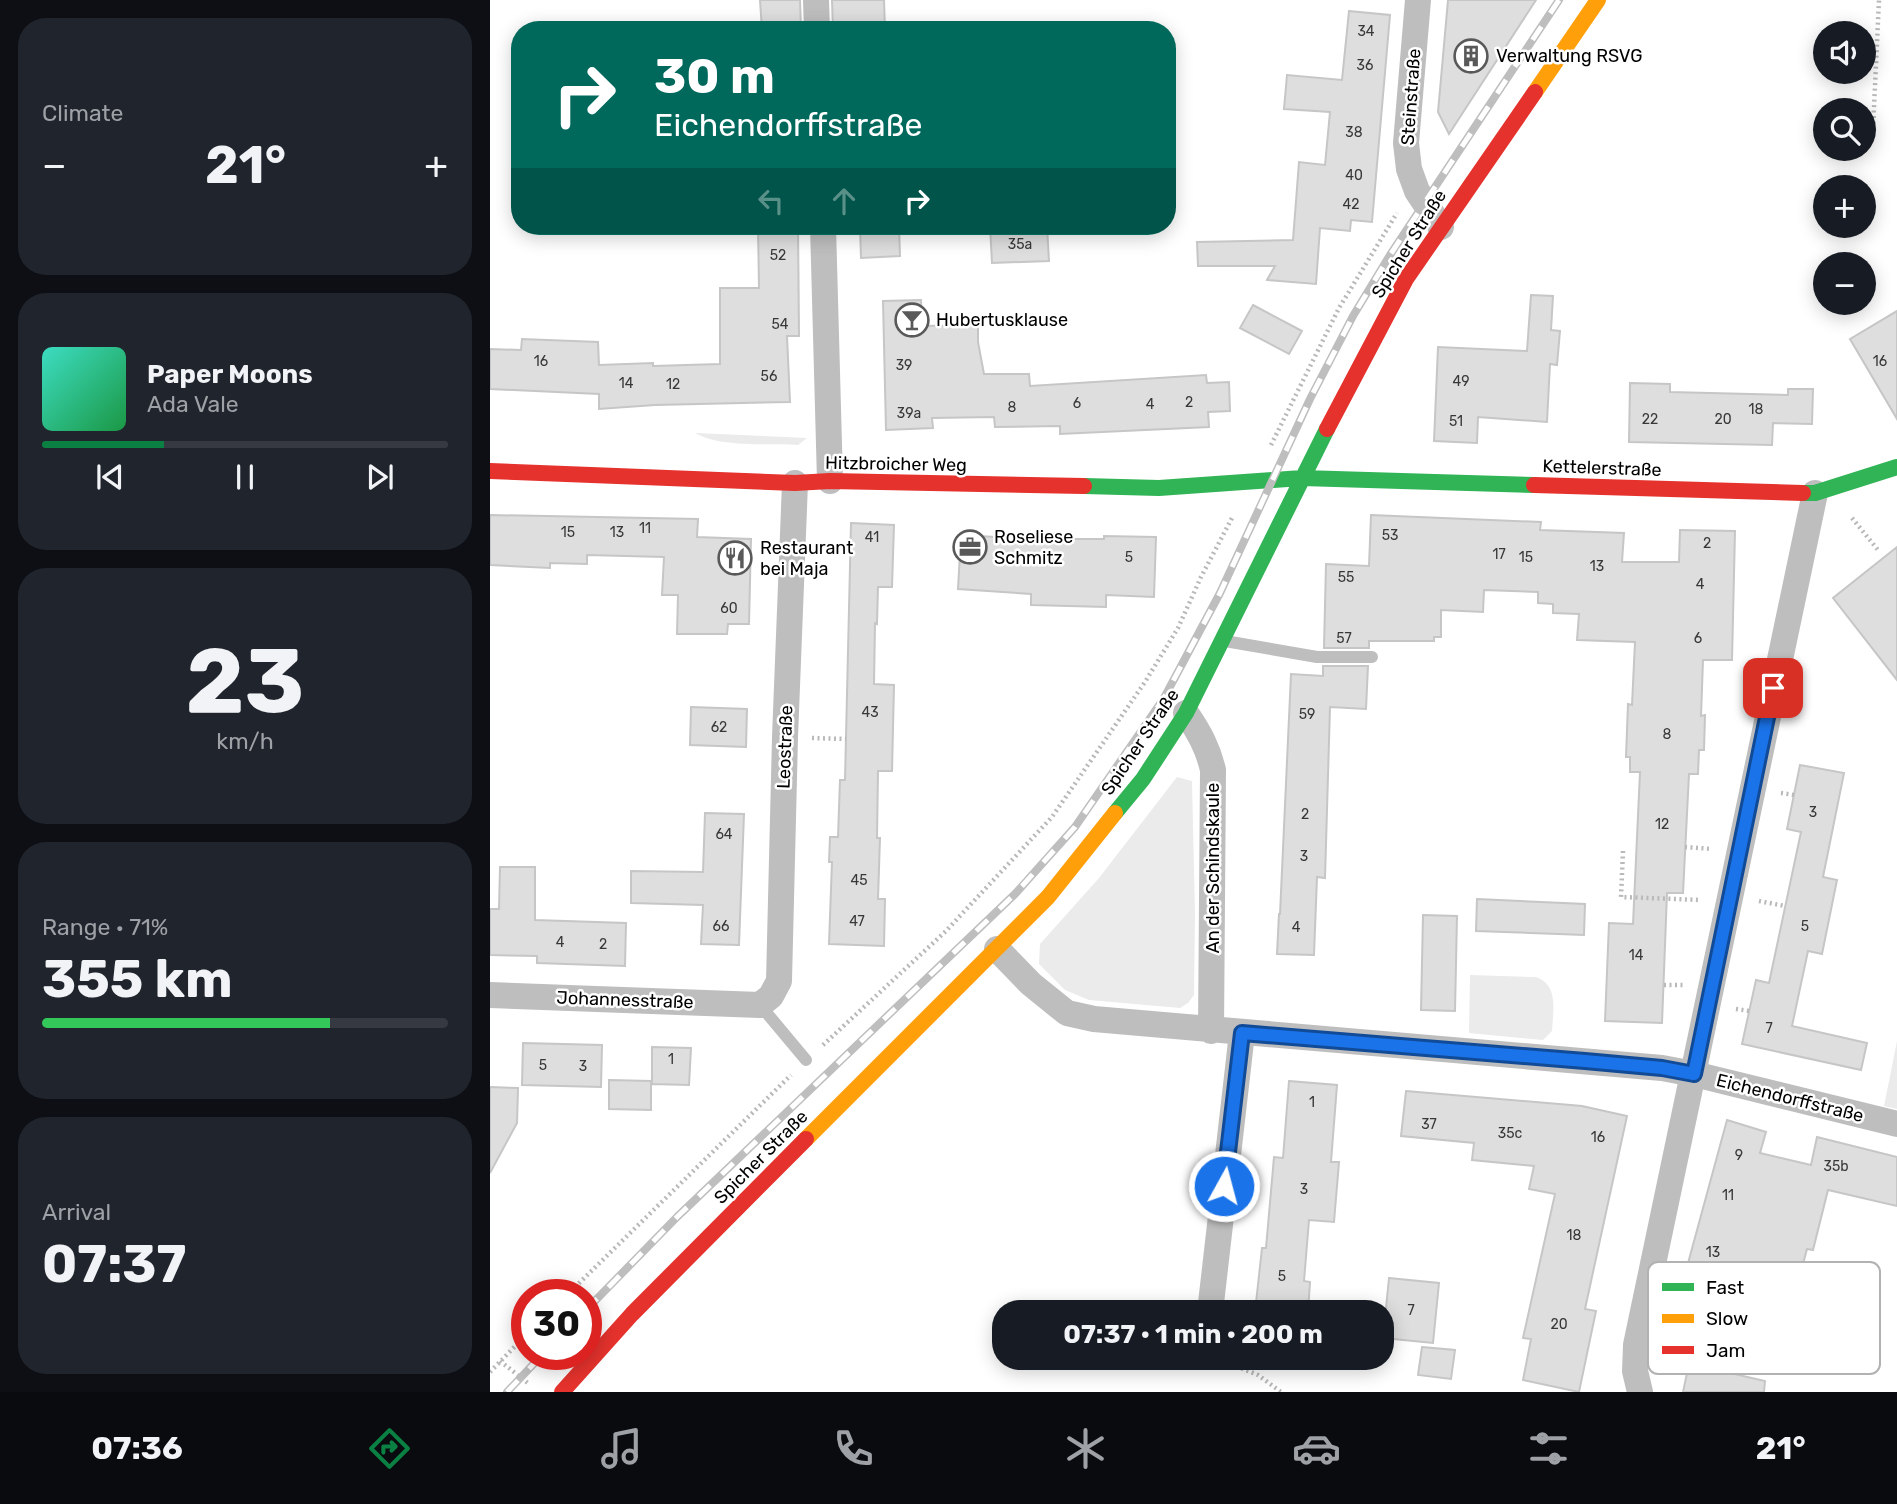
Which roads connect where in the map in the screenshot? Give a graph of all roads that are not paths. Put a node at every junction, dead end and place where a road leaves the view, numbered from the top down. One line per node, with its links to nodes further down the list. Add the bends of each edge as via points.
1 (816, 0): 4 (street)
2 (1418, 0): 5 (street, Steinstraße, via 1406,143 1417,191)
3 (1598, 0): 5 (street, Spicher Straße)
4 (817, 21)
5 (1441, 227): 9 (street, Spicher Straße, via 1406,279)
6 (823, 235): 10 (street)
7 (1897, 467): 12 (street, Kettelerstraße)
8 (490, 471): 11 (street, Hitzbroicher Weg)
9 (1302, 478): 10 (street, Hitzbroicher Weg, via 1159,488); 12 (street, Kettelerstraße); 13 (street, Spicher Straße)
10 (830, 481): 11 (street, Hitzbroicher Weg)
11 (795, 483): 18 (street, Leostraße, via 779,981)
12 (1815, 493): 22 (street)
13 (1222, 641): 14 (lane, via 1317,657); 15 (street, Spicher Straße)
14 (1372, 657)
15 (1186, 713): 16 (street, Spicher Straße, via 1143,779 1094,841 1048,897); 19 (street, An der Schindskaule, via 1209,752 1213,770)
16 (997, 948): 19 (street, Eichendorffstraße, via 1031,985 1067,1013); 27 (street, Spicher Straße, via 632,1314)
17 (490, 995): 18 (street, Johannesstraße)
18 (760, 1005): 21 (lane)
19 (1212, 1031): 20 (street, Eichendorffstraße)
20 (1242, 1033): 22 (street, Eichendorffstraße); 26 (street)
21 (806, 1060)
22 (1694, 1074): 23 (street, Eichendorffstraße); 24 (street)
23 (1897, 1124)
24 (1654, 1262)
25 (1648, 1289): 28 (street, via 1636,1345)
26 (1211, 1300)
27 (568, 1390)
28 (1640, 1392)

